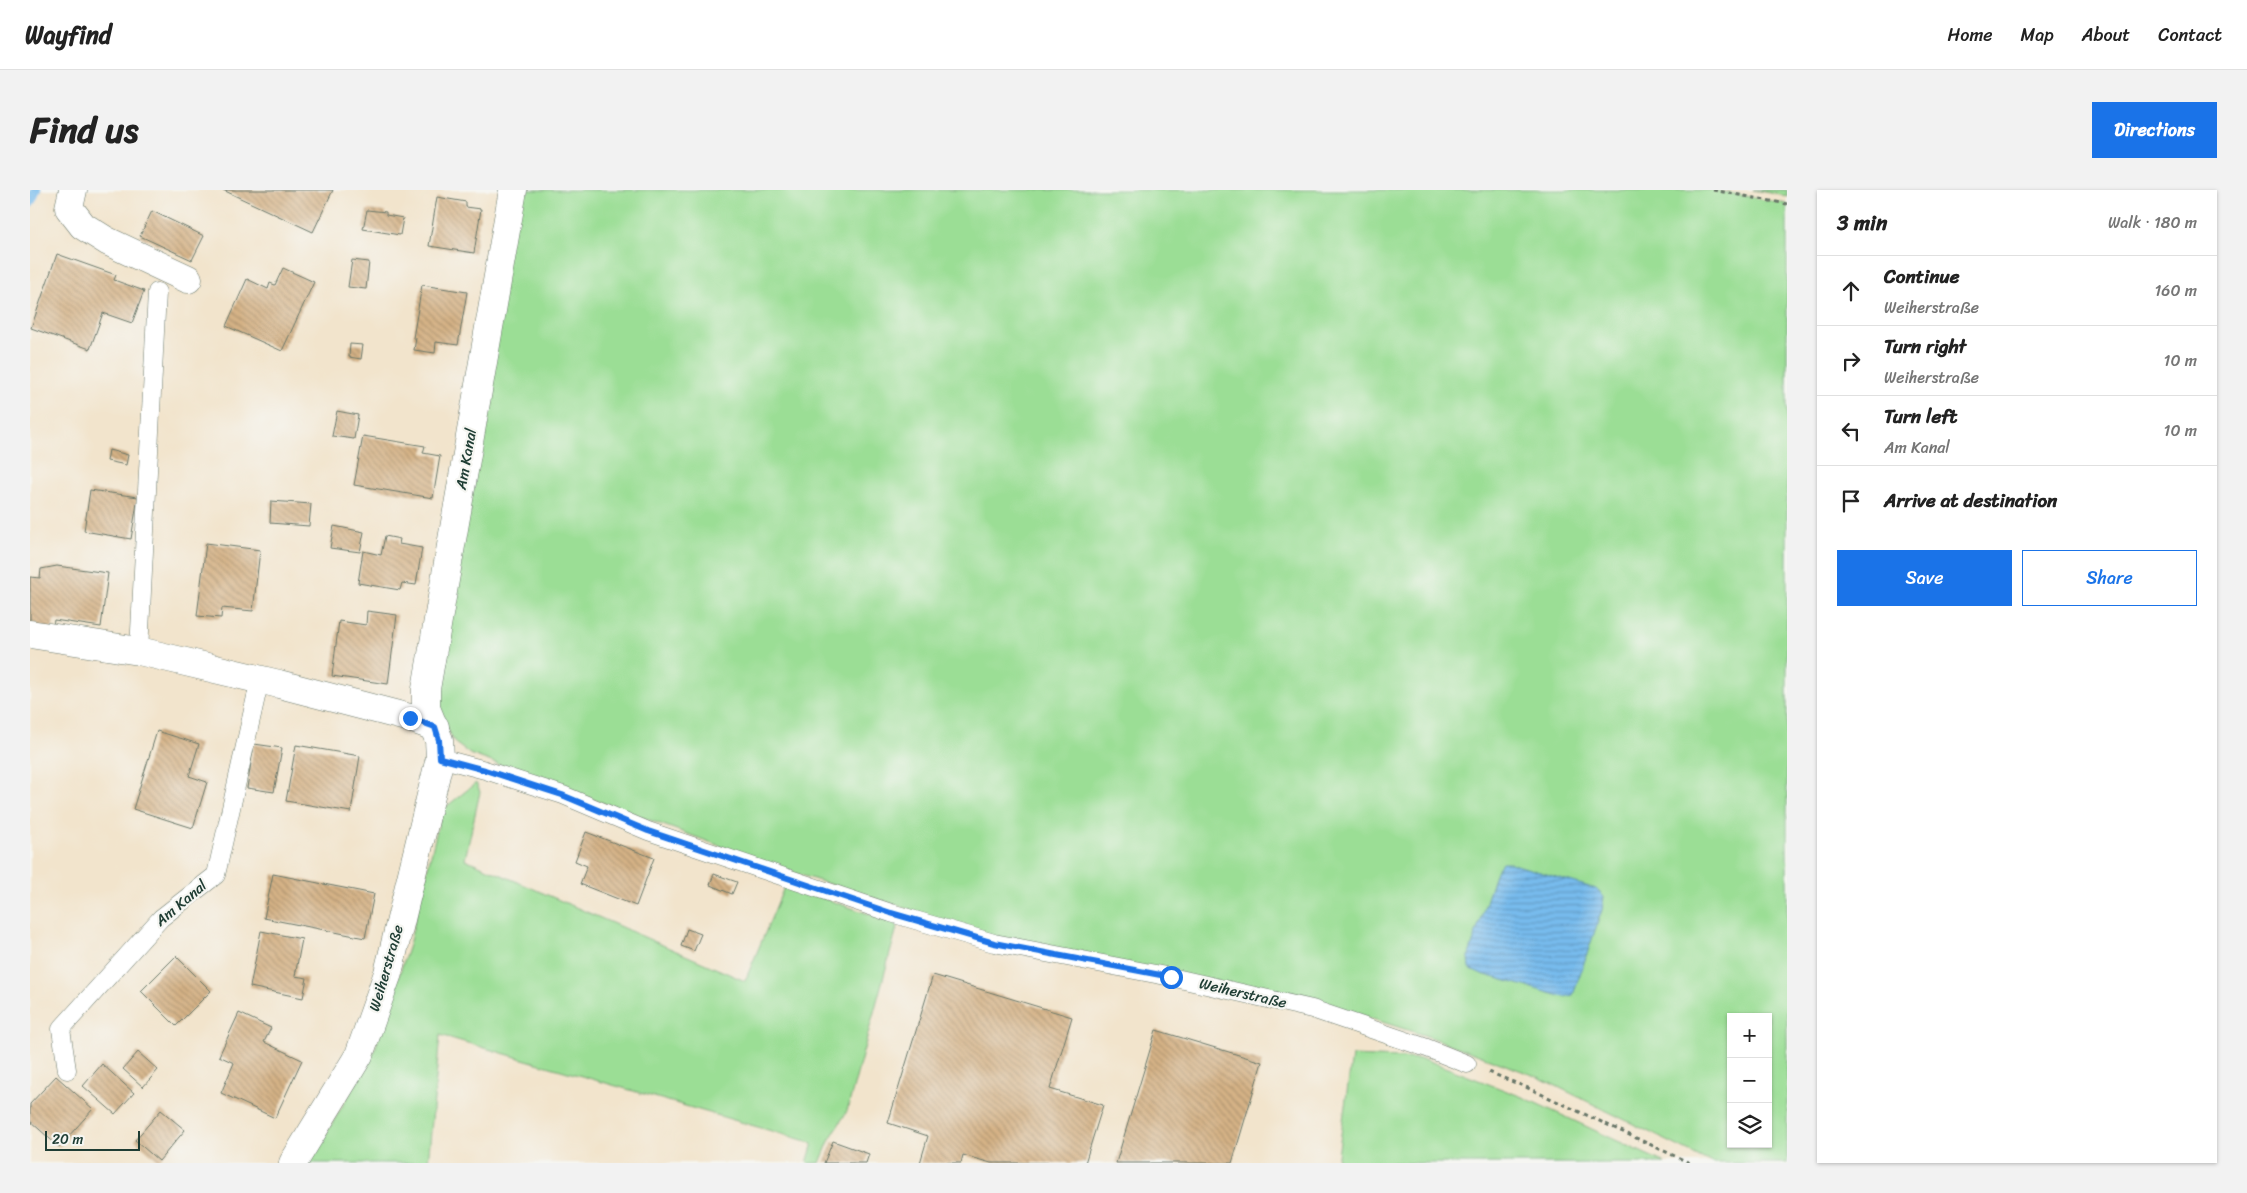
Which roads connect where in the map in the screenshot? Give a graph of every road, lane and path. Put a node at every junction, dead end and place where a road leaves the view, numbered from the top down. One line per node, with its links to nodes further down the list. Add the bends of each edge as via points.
1 (73, 190): 5 (street, via 69,208 83,226 107,241)
2 (513, 190): 10 (street, Am Kanal, via 426,689 426,708)
3 (1714, 190): 4 (path)
4 (1787, 204)
5 (188, 279)
6 (158, 292): 8 (lane)
7 (30, 634): 8 (street)
8 (139, 651): 9 (street)
9 (260, 679): 10 (street, via 410,718); 12 (lane, Am Kanal, via 216,875 161,918 61,1029)
10 (438, 742): 11 (lane, Weiherstraße, via 478,767 562,795 648,831 891,913 994,943 1171,977 1312,1009); 13 (street, Weiherstraße, via 388,973 359,1055)
11 (1467, 1064): 14 (path, via 1528,1088)
12 (67, 1070)
13 (294, 1163)
14 (1690, 1163)

